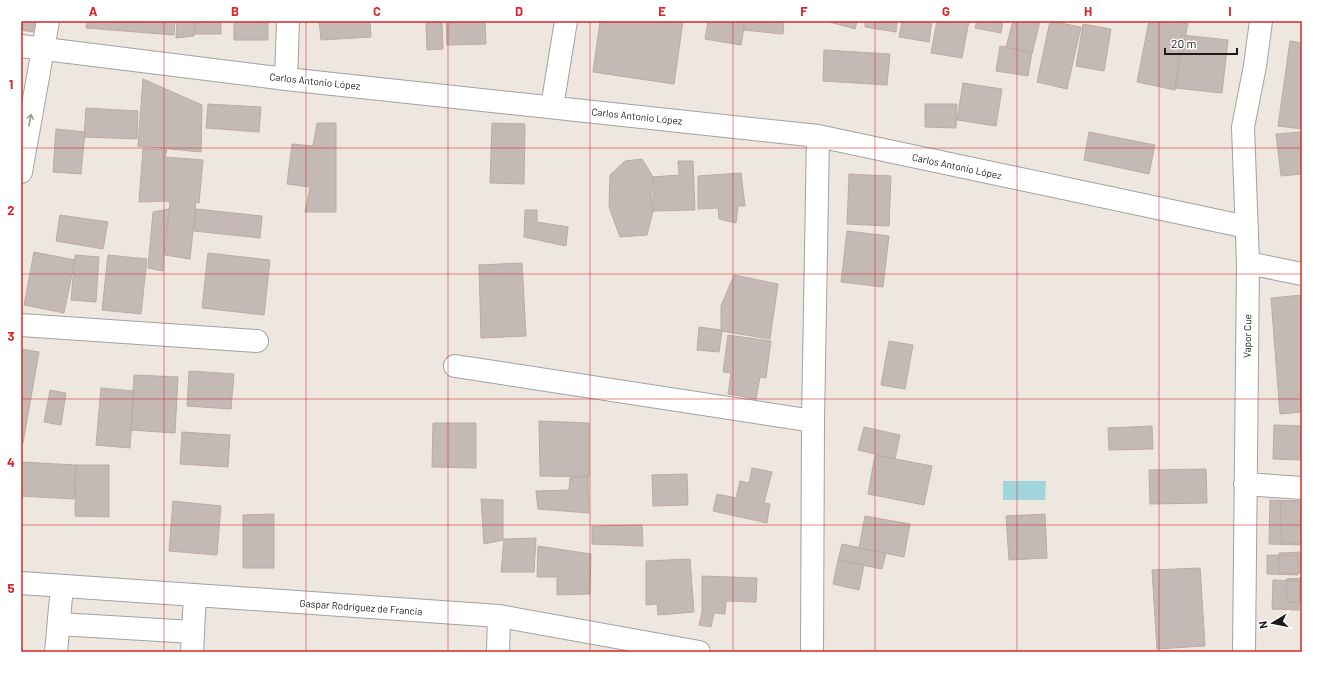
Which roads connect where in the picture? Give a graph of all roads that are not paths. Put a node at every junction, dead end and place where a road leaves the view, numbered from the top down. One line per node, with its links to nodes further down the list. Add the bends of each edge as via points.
1 (48, 21): 6 (street)
2 (288, 21): 7 (street)
3 (566, 21): 8 (street)
4 (1261, 21): 11 (street, Vapor Cue, via 1243,127)
5 (21, 46): 6 (street, Carlos Antonio López)
6 (43, 49): 7 (street, Carlos Antonio López); 10 (street, one-way to 6)
7 (286, 78): 8 (street, Carlos Antonio López)
8 (552, 106): 9 (street, Carlos Antonio López)
9 (818, 136): 11 (street, Carlos Antonio López); 17 (street)
10 (21, 172)
11 (1247, 227): 12 (street, Vapor Cue)
12 (1248, 263): 13 (street); 18 (street, Vapor Cue)
13 (1302, 274)
14 (21, 325): 15 (street)
15 (257, 341)
16 (455, 366): 17 (street)
17 (813, 421): 29 (street)
18 (1245, 484): 19 (street); 30 (street, Vapor Cue)
19 (1302, 488)
20 (21, 583): 21 (street, Gaspar Rodriguez de Francia)
21 (62, 586): 22 (street, Gaspar Rodriguez de Francia); 24 (street)
22 (195, 595): 23 (street, Gaspar Rodriguez de Francia); 25 (street)
23 (499, 616): 27 (street); 28 (street, Gaspar Rodriguez de Francia)
24 (59, 624): 25 (street); 26 (street)
25 (192, 642)
26 (56, 652)
27 (498, 652)
28 (699, 652)
29 (812, 652)
30 (1244, 652)

